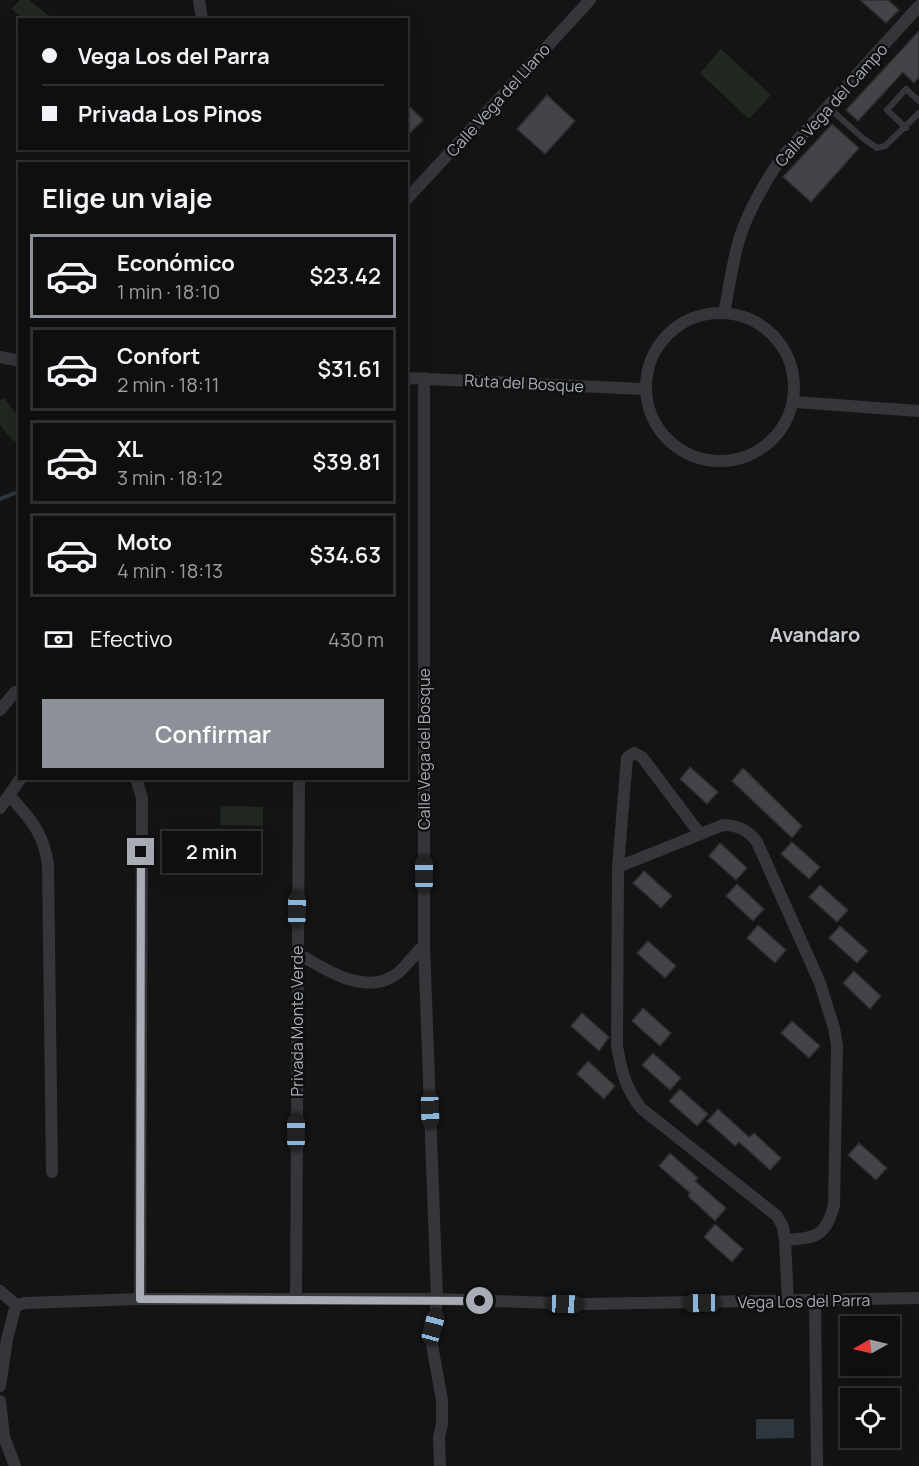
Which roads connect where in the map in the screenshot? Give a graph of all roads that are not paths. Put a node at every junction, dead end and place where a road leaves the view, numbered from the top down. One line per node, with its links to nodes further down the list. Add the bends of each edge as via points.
1 (199, 0): 4 (street)
2 (590, 0): 9 (street, Calle Vega del Llano)
3 (919, 6): 6 (street, Calle Vega del Campo)
4 (202, 18)
5 (919, 101): 8 (lane, via 906,88 887,111)
6 (828, 107): 8 (lane, via 877,148); 10 (street, Calle Vega del Campo, via 767,178 739,239)
7 (919, 113): 8 (lane)
8 (906, 128)
9 (408, 198)
10 (723, 314): 15 (street, via 697,317 668,332 649,358); 16 (street, via 750,319 783,344 792,362)
11 (0, 357): 12 (street)
12 (18, 361)
13 (408, 378): 14 (street, Ruta del Bosque)
14 (424, 378): 15 (street, Ruta del Bosque); 27 (street, Calle Vega del Bosque)
15 (642, 389): 16 (street, via 647,412 658,432 677,448 707,459 724,460 748,454 769,442 785,424)
16 (795, 402): 17 (street)
17 (919, 411)
18 (15, 692): 19 (street)
19 (0, 710)
20 (20, 780): 23 (street)
21 (137, 780): 33 (street, via 142,798)
22 (299, 780): 28 (street, Privada Monte Verde)
23 (10, 796): 24 (street); 29 (street, via 36,827 48,865)
24 (0, 808)
25 (700, 834): 26 (street); 26 (street, via 642,757 634,753 627,758); 30 (street, via 731,825 746,831 757,842 820,983 834,1028 834,1205 821,1232 812,1238)
26 (618, 867): 30 (street, via 617,1046 628,1089 642,1109 773,1212 783,1227)
27 (424, 945): 28 (street, via 398,973 368,983 351,980); 35 (street, Calle Vega del Bosque)
28 (297, 952): 34 (street, Privada Monte Verde)
29 (52, 1172)
30 (785, 1240): 37 (street)
31 (0, 1291): 38 (street)
32 (919, 1298): 36 (street, Vega Los del Parra)
33 (140, 1299): 34 (street, Vega Los del Parra); 38 (street, Vega Los del Parra)
34 (296, 1299): 35 (street, Vega Los del Parra)
35 (437, 1299): 37 (street, Vega Los del Parra, via 586,1304); 42 (street, Calle Vega del Bosque, via 432,1336 442,1400)
36 (815, 1301): 37 (street, Vega Los del Parra); 43 (street)
37 (788, 1302)
38 (16, 1305): 39 (street)
39 (0, 1386)
40 (0, 1401): 41 (street, via 4,1437)
41 (15, 1466)
42 (440, 1466)
43 (817, 1466)

